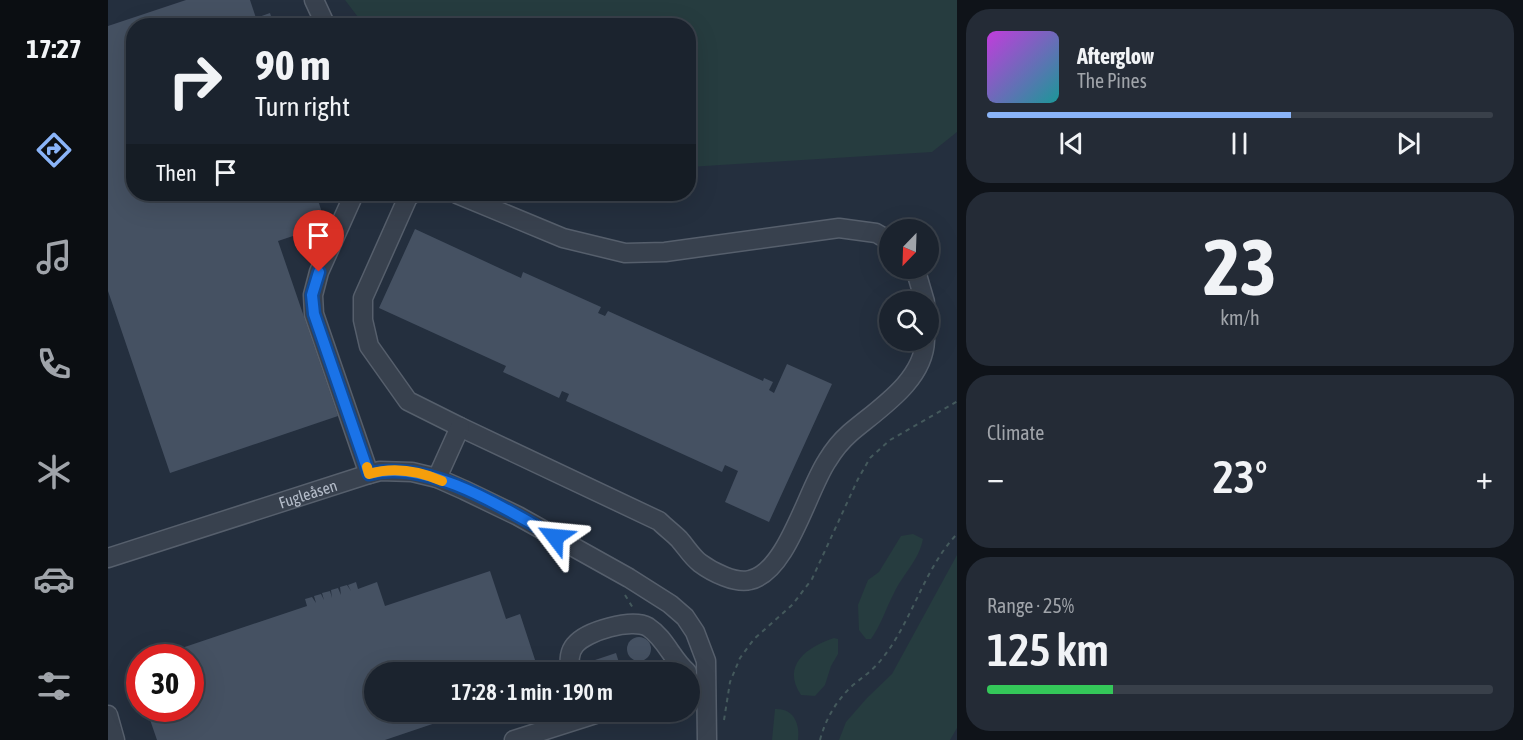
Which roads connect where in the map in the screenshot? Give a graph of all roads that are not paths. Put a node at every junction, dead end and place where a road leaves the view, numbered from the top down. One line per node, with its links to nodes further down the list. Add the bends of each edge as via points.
1 (314, 0): 2 (street)
2 (322, 18)
3 (351, 201): 9 (street, via 312,295 314,314)
4 (406, 201): 8 (street, via 363,298 363,320 369,345 408,401)
5 (474, 201): 6 (street, via 563,238 625,253 665,252 839,228)
6 (879, 235)
7 (924, 351): 8 (street, via 908,384 848,434 826,461 780,558 764,574 750,580 735,581 699,563 658,521)
8 (459, 427): 10 (street)
9 (369, 474): 10 (street, Fugleåsen, via 402,471); 11 (street, Fugleåsen)
10 (437, 478): 14 (street, Fugleåsen, via 518,516 670,604 684,617 702,647 706,661)
11 (108, 556)
12 (569, 662): 13 (street, via 582,639 630,623 644,625 656,633)
13 (678, 662)
14 (701, 690): 20 (street, Fugleåsen)
15 (108, 715): 18 (street)
16 (574, 722): 17 (street)
17 (547, 735): 19 (street)
18 (116, 740)
19 (514, 740)
20 (707, 740)

